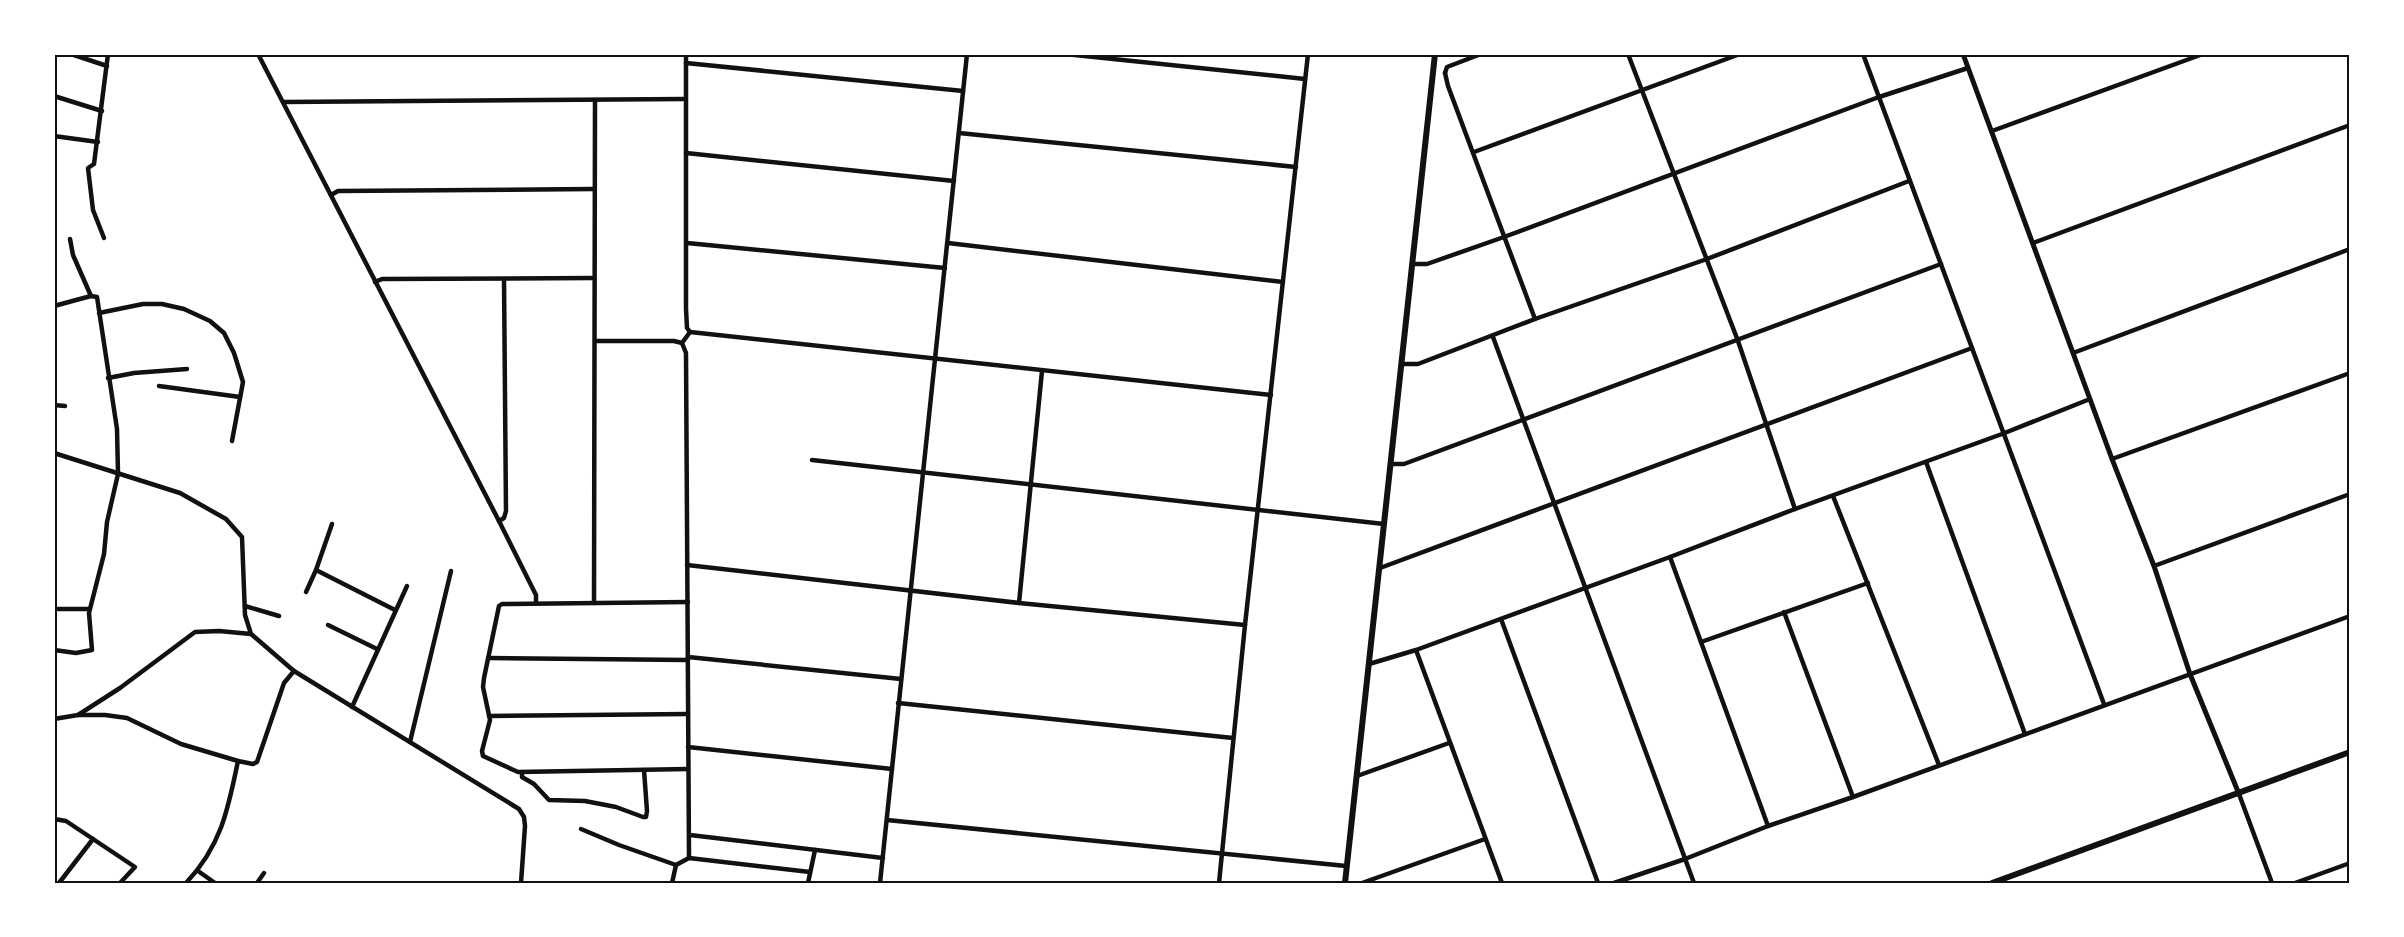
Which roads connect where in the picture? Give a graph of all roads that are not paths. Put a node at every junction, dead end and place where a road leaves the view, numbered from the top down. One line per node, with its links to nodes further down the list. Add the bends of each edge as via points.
1 (71, 54): 16 (street)
2 (108, 54): 16 (street)
3 (258, 54): 27 (street)
4 (686, 54): 15 (street)
5 (968, 54): 21 (street)
6 (1065, 54): 20 (street)
7 (1308, 54): 20 (street)
8 (1435, 54): 18 (main road)
9 (1481, 54): 19 (street, via 1447,67)
10 (1628, 54): 22 (street)
11 (1740, 54): 22 (street)
12 (1863, 54): 24 (street)
13 (1964, 54): 17 (street)
14 (2203, 54): 30 (street)
15 (686, 63): 21 (street); 25 (street)
16 (107, 66): 28 (street)
17 (1968, 68): 24 (street); 30 (street)
18 (1432, 72): 19 (street); 50 (main road)
19 (1445, 73): 34 (street)
20 (1305, 80): 36 (street)
21 (963, 91): 31 (street)
22 (1641, 91): 34 (street); 37 (street)
23 (54, 96): 28 (street)
24 (1879, 97): 37 (street); 39 (street)
25 (685, 99): 26 (street); 35 (street)
26 (595, 100): 27 (street); 40 (street)
27 (284, 102): 41 (street)
28 (102, 111): 33 (street)
29 (2350, 125): 47 (street)
30 (1992, 131): 47 (street)
31 (959, 133): 36 (street); 38 (street)
32 (54, 136): 33 (street)
33 (98, 142): 43 (street, via 94,164 88,168 93,210)
34 (1473, 152): 42 (street)
35 (686, 153): 38 (street); 45 (street)
36 (1296, 167): 56 (street)
37 (1673, 173): 42 (street); 49 (street)
38 (954, 181): 46 (street)
39 (1909, 181): 49 (street); 51 (street)
40 (594, 189): 41 (street, via 338,191); 53 (street)
41 (331, 195): 55 (street)
42 (1504, 237): 50 (street, via 1428,264); 60 (street)
43 (104, 238)
44 (70, 239): 57 (street)
45 (687, 243): 52 (street); 61 (street, via 686,309)
46 (948, 243): 52 (street); 56 (street)
47 (2033, 243): 67 (street)
48 (2350, 249): 67 (street)
49 (1707, 259): 60 (street); 64 (street)
50 (1412, 264): 69 (main road)
51 (1941, 264): 64 (street); 66 (street)
52 (945, 268): 68 (street)
53 (594, 278): 54 (street); 63 (street)
54 (504, 279): 55 (street); 97 (street, via 506,511)
55 (375, 282): 97 (street)
56 (1283, 282): 75 (street)
57 (91, 296): 58 (street); 59 (street, via 97,297)
58 (54, 306)
59 (99, 314): 73 (street); 76 (street, via 162,304 210,321 224,333 234,352 243,382)
60 (1535, 319): 62 (street)
61 (690, 332): 65 (street); 68 (street)
62 (1492, 337): 69 (street, via 1419,364); 80 (street)
63 (595, 340): 65 (street); 113 (street)
64 (1738, 341): 80 (street); 81 (street)
65 (682, 343): 101 (street, via 686,353)
66 (1972, 348): 81 (street); 82 (street)
67 (2073, 353): 77 (street)
68 (935, 359): 71 (street); 89 (street)
69 (1401, 364): 88 (main road)
70 (187, 369): 73 (street)
71 (1042, 371): 75 (street); 91 (street)
72 (2350, 373): 85 (street)
73 (108, 378): 90 (street, via 117,429)
74 (159, 386): 76 (street)
75 (1271, 395): 96 (street)
76 (240, 397): 83 (street)
77 (2090, 399): 82 (street); 85 (street)
78 (54, 405): 79 (street)
79 (65, 406)
80 (1522, 420): 88 (street, via 1404,464); 94 (street)
81 (1766, 425): 94 (street); 95 (street)
82 (2002, 434): 87 (street); 137 (street)
83 (232, 441)
84 (54, 453): 90 (street)
85 (2112, 459): 102 (street)
86 (812, 460): 89 (street)
87 (1926, 462): 93 (street); 143 (street)
88 (1390, 464): 99 (main road)
89 (922, 473): 91 (street); 109 (street)
90 (118, 474): 115 (street, via 180,493 226,519 242,537); 117 (street, via 104,554)
91 (1030, 485): 96 (street); 114 (street)
92 (2350, 494): 102 (street)
93 (1833, 496): 95 (street); 106 (street)
94 (1553, 503): 103 (street); 108 (street)
95 (1794, 509): 100 (street)
96 (1258, 510): 99 (street); 123 (street)
97 (499, 520): 111 (street)
98 (332, 524): 104 (street)
99 (1384, 524): 103 (main road)
100 (1670, 557): 108 (street); 126 (street)
101 (687, 565): 109 (street); 112 (street)
102 (2154, 566): 134 (street)
103 (1380, 568): 132 (main road)
104 (316, 570): 110 (street); 118 (street)
105 (452, 571): 145 (street)
106 (1868, 583): 119 (street); 150 (street)
107 (406, 586): 118 (street)
108 (1585, 587): 122 (street); 169 (street)
109 (910, 589): 114 (street); 135 (street)
110 (306, 592)
111 (536, 602): 113 (street); 130 (street, via 499,606)
112 (688, 602): 113 (street); 131 (street)
113 (594, 603)
114 (1019, 603): 123 (street)
115 (245, 606): 120 (street); 125 (street)
116 (54, 609): 117 (street)
117 (89, 609): 128 (street, via 92,650)
118 (395, 610): 127 (street)
119 (1784, 612): 126 (street); 157 (street)
120 (279, 616)
121 (2350, 616): 134 (street)
122 (1501, 619): 129 (street); 190 (street)
123 (1245, 625): 144 (street)
124 (328, 626): 127 (street)
125 (251, 634): 133 (street); 140 (street, via 195,632)
126 (1701, 642): 160 (street)
127 (377, 649): 138 (street)
128 (54, 650)
129 (1416, 650): 132 (street); 146 (street)
130 (488, 658): 131 (street); 141 (street, via 483,687)
131 (688, 658): 135 (street); 139 (street)
132 (1369, 664): 155 (main road)
133 (294, 671): 138 (street); 149 (street, via 284,683 257,762)
134 (2190, 674): 137 (street); 156 (street)
135 (901, 679): 136 (street)
136 (898, 703): 144 (street); 152 (street)
137 (2104, 704): 143 (street)
138 (352, 707): 145 (street)
139 (688, 714): 141 (street); 147 (street)
140 (78, 715): 142 (street); 149 (street, via 127,718 181,744)
141 (489, 716): 154 (street, via 483,756)
142 (54, 719)
143 (2025, 734): 150 (street)
144 (1233, 738): 166 (street)
145 (410, 742): 182 (street, via 519,809 525,826)
146 (1449, 743): 155 (street); 164 (street)
147 (688, 747): 151 (street); 152 (street)
148 (2350, 752): 156 (main road)
149 (238, 761): 173 (street, via 224,824)
150 (1939, 765): 157 (street)
151 (688, 769): 153 (street); 162 (street)
152 (892, 769): 159 (street)
153 (644, 770): 154 (street); 154 (street, via 646,817 585,801 549,800 522,777)
154 (522, 772)
155 (1357, 776): 172 (main road)
156 (2239, 794): 193 (main road); 194 (street)
157 (1852, 797): 160 (street)
158 (54, 819): 163 (street, via 66,821)
159 (886, 820): 166 (street); 168 (street)
160 (1768, 826): 169 (street)
161 (581, 829): 171 (street)
162 (690, 835): 165 (street); 167 (street)
163 (93, 839): 177 (street); 178 (street, via 135,867)
164 (1485, 839): 188 (street); 189 (street)
165 (815, 849): 168 (street); 174 (street)
166 (1221, 853): 172 (street); 186 (street)
167 (689, 858): 171 (street); 174 (street)
168 (883, 858): 185 (street)
169 (1685, 859): 191 (street); 192 (street)
170 (2350, 863): 195 (street)
171 (676, 866): 183 (street)
172 (1346, 866): 187 (main road)
173 (198, 871): 179 (street); 180 (street)
174 (810, 872): 184 (street)
175 (264, 873): 181 (street)
176 (54, 876): 177 (street)
177 (60, 882)
178 (120, 883)
179 (186, 883)
180 (215, 883)
181 (257, 883)
182 (521, 883)
183 (672, 883)
184 (808, 883)
185 (880, 883)
186 (1219, 883)
187 (1345, 883)
188 (1362, 883)
189 (1502, 883)
190 (1598, 883)
191 (1614, 883)
192 (1694, 883)
193 (1992, 883)
194 (2272, 883)
195 (2295, 883)

